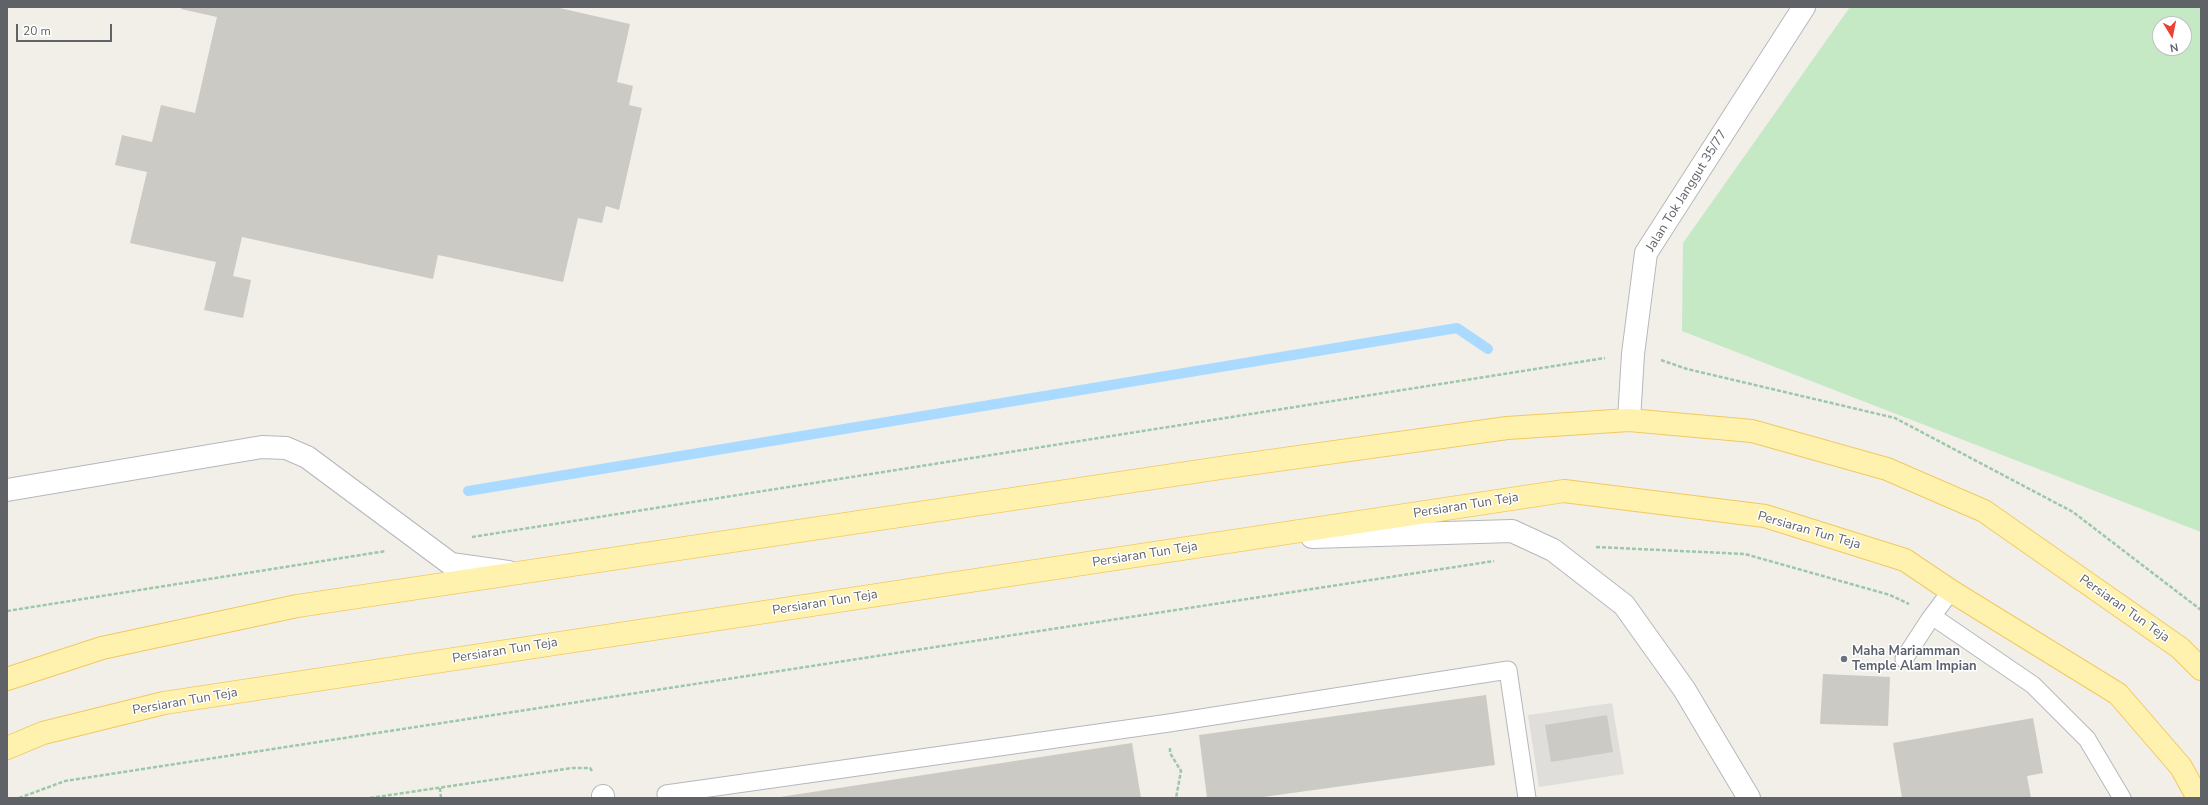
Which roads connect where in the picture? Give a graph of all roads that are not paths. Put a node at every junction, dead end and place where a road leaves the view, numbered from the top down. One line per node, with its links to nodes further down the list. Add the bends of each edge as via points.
1 (1804, 7): 2 (street, Jalan Tok Janggut 35/77, via 1646,253 1633,354)
2 (1629, 420): 5 (main road, Persiaran Tun Teja, via 1507,428); 9 (main road, Persiaran Tun Teja, via 1752,431 1886,469 1984,511 2180,648)
3 (7, 490): 5 (street, via 262,447 286,448 307,457 451,564)
4 (1257, 538): 6 (main road, Persiaran Tun Teja, via 1564,491 1765,516 1905,560); 11 (main road, Persiaran Tun Teja, via 164,703 43,733); 14 (street, via 1512,531 1553,550 1624,605 1684,689)
5 (516, 573): 10 (main road, Persiaran Tun Teja, via 297,606 102,648)
6 (1951, 591): 7 (lane); 16 (main road, Persiaran Tun Teja, via 2118,694 2181,767)
7 (1932, 616): 8 (lane); 15 (lane, via 2033,685 2087,739)
8 (1904, 659)
9 (2201, 669)
10 (7, 679)
11 (7, 748)
12 (667, 798): 13 (lane, via 666,794 1169,723 1508,670)
13 (1527, 798)
14 (1749, 798)
15 (2122, 798)
16 (2198, 798)

